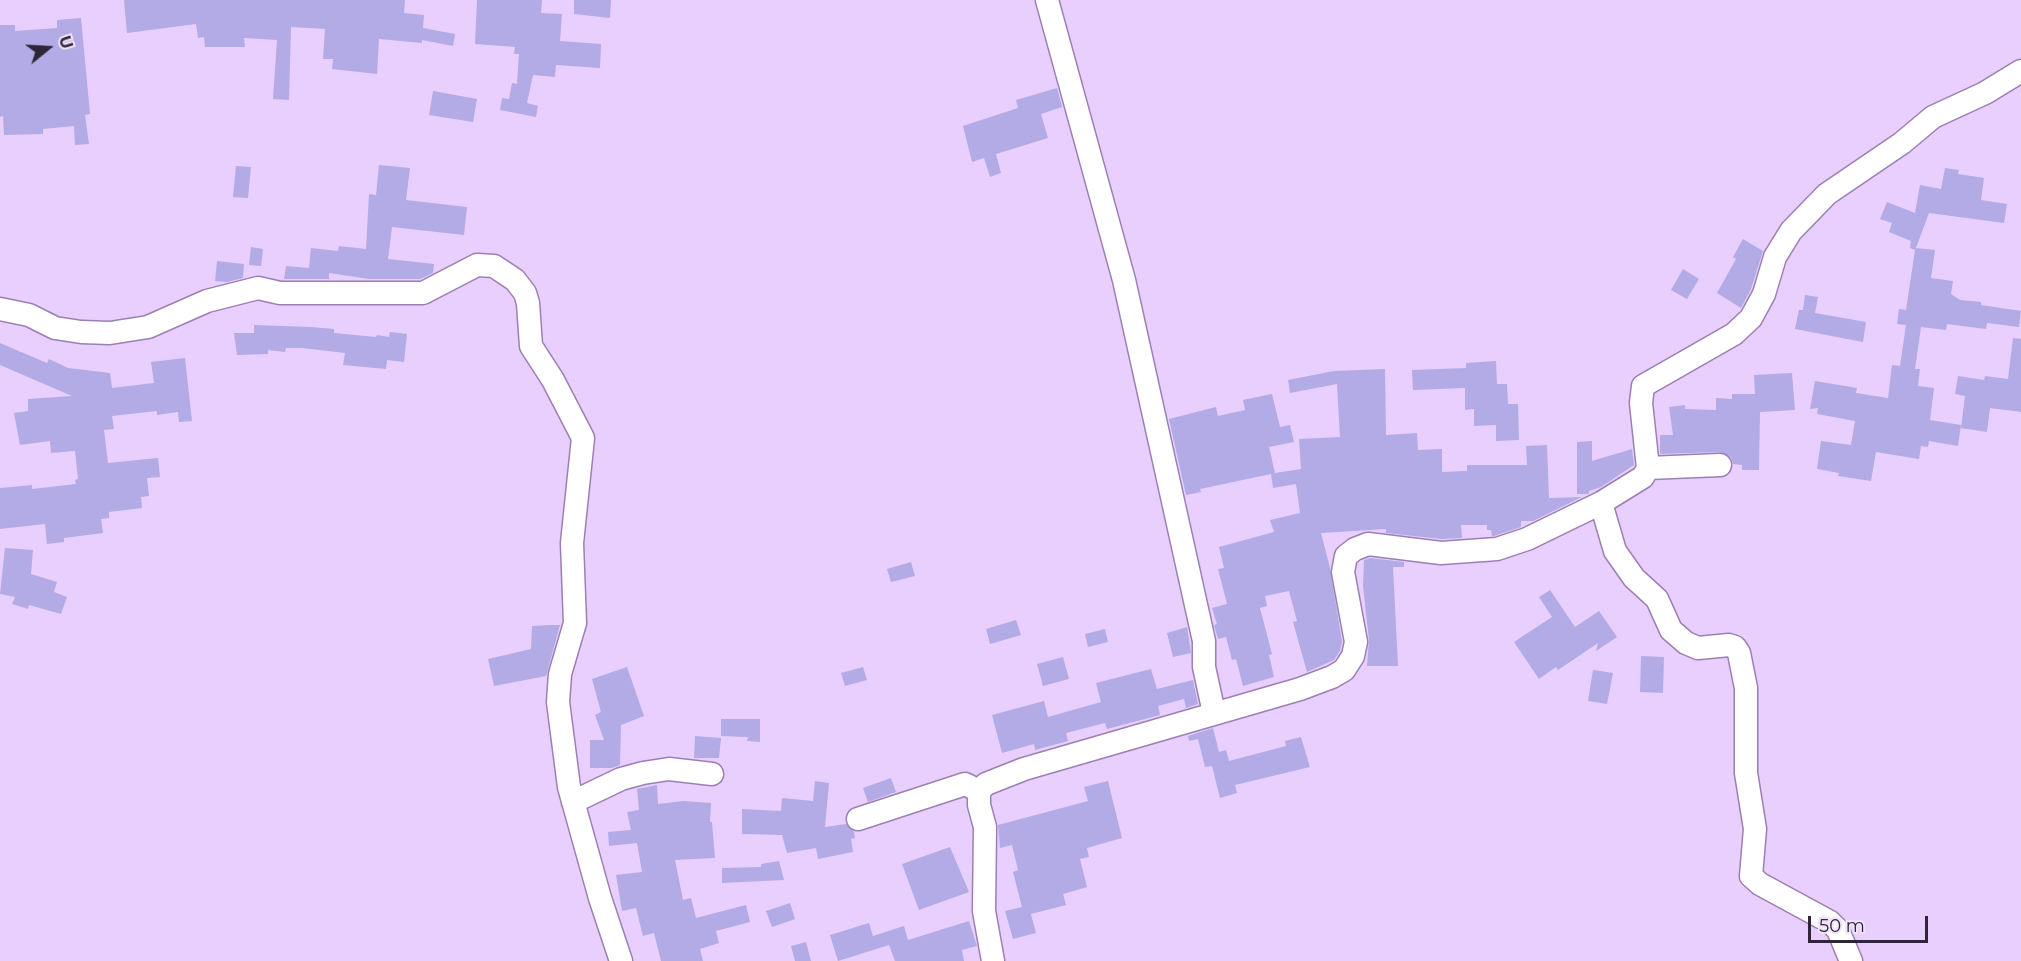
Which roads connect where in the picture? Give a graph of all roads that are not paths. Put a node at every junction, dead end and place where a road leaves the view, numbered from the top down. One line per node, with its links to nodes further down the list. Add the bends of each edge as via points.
1 (1047, 0): 7 (street, via 1124,280 1204,640 1204,667)
2 (2021, 71): 5 (street, via 1934,117 1827,194 1791,231 1775,257 1764,294 1751,318 1734,334 1643,386 1641,403)
3 (0, 309): 10 (street, via 29,315 55,328 110,333 147,327 207,301 258,288 280,293 423,293 477,265 494,266 515,280 528,303 531,346 583,438 572,543 575,623 558,688)
4 (1720, 465): 5 (street)
5 (1648, 468): 6 (street, via 1643,477)
6 (1601, 503): 7 (street, via 1497,549 1441,553 1368,544 1349,553 1343,572 1356,642 1344,670 1300,689); 14 (street, via 1616,551 1634,578 1657,599 1671,630 1698,648 1729,645 1739,653 1746,688 1746,773 1755,829 1752,876 1830,922 1838,930)
7 (1214, 713): 9 (street, via 1003,776)
8 (712, 774): 10 (street, via 669,769 643,772)
9 (979, 791): 11 (street, via 966,784); 13 (street, via 985,827 984,911)
10 (573, 802): 12 (street)
11 (858, 819)
12 (621, 961)
13 (993, 961)
14 (1851, 961)

